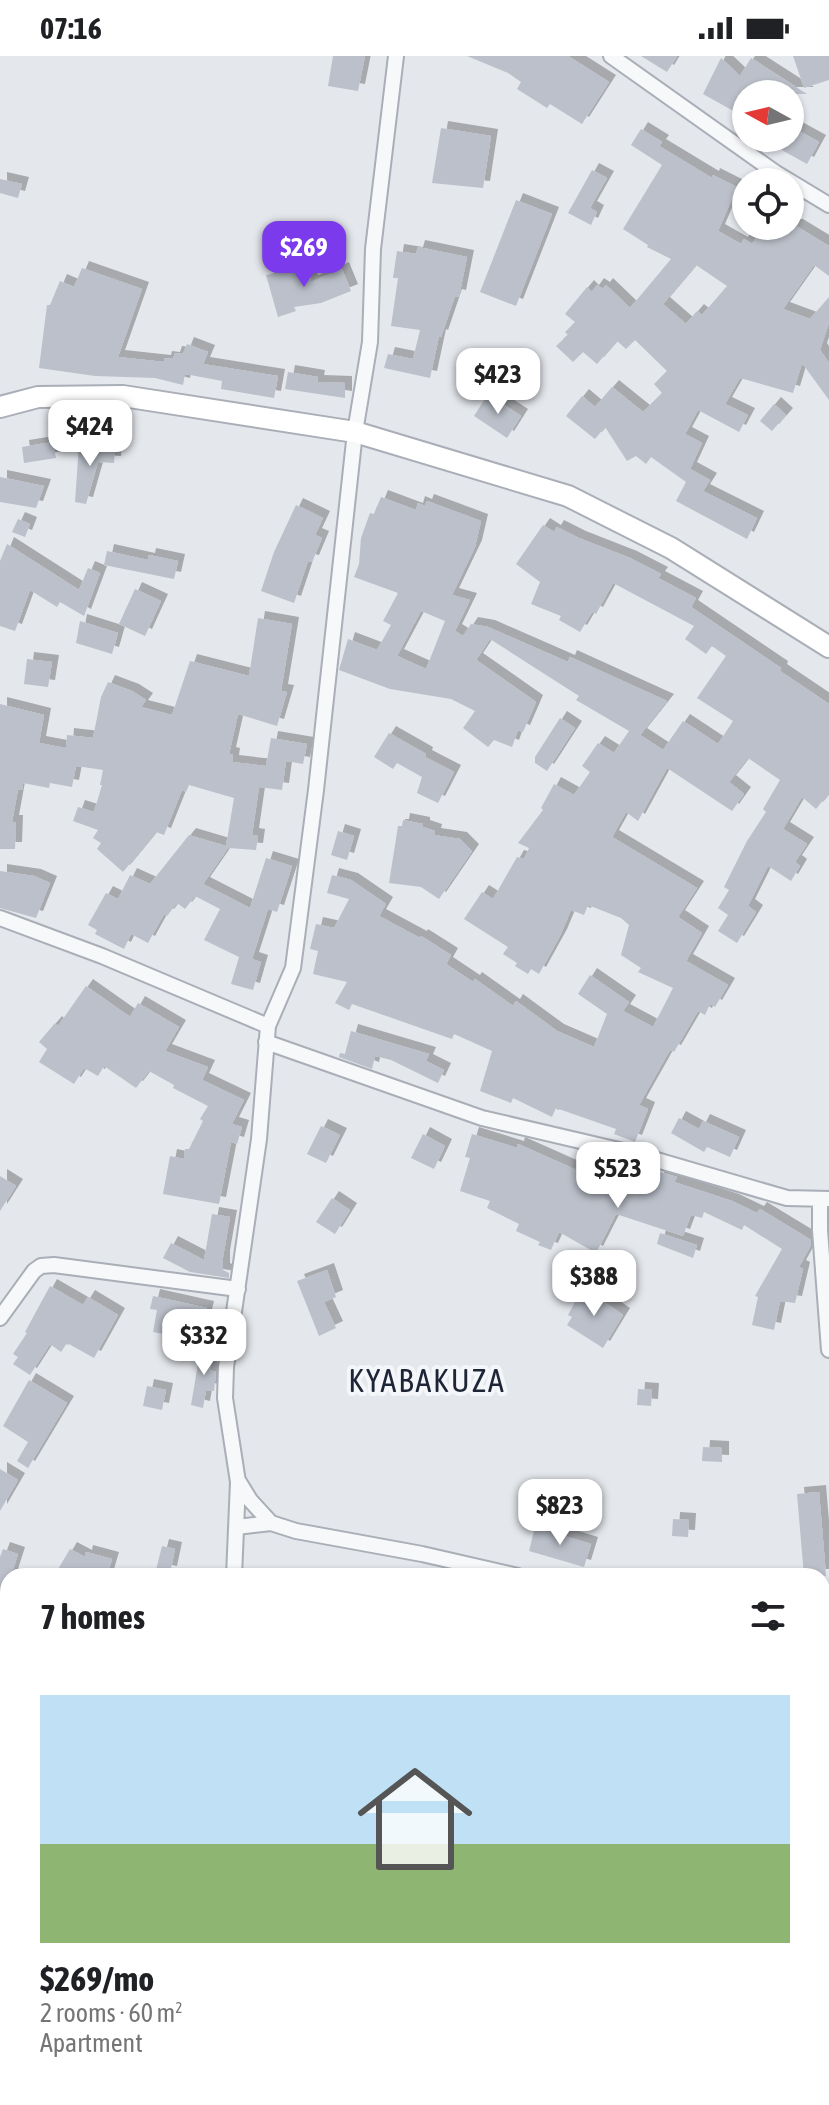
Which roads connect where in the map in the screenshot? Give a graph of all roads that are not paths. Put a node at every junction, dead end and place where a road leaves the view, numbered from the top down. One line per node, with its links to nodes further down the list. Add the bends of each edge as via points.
1 (396, 56): 5 (street, via 373,249 370,342)
2 (611, 56): 3 (street)
3 (829, 205)
4 (0, 407): 5 (street, via 38,397 123,396)
5 (355, 432): 6 (street, via 568,496 671,548); 8 (street, via 293,968)
6 (829, 647)
7 (0, 918): 8 (street)
8 (268, 1026): 9 (street)
9 (266, 1042): 10 (street, via 482,1118 636,1154 787,1198); 11 (street)
10 (825, 1199): 13 (street, via 820,1230)
11 (238, 1289): 12 (street, via 41,1266); 14 (street, via 225,1398)
12 (0, 1318)
13 (829, 1350)
14 (238, 1482): 15 (street); 16 (street)
15 (271, 1523): 16 (street); 18 (street)
16 (237, 1527): 17 (street)
17 (234, 1568)
18 (483, 1568)

